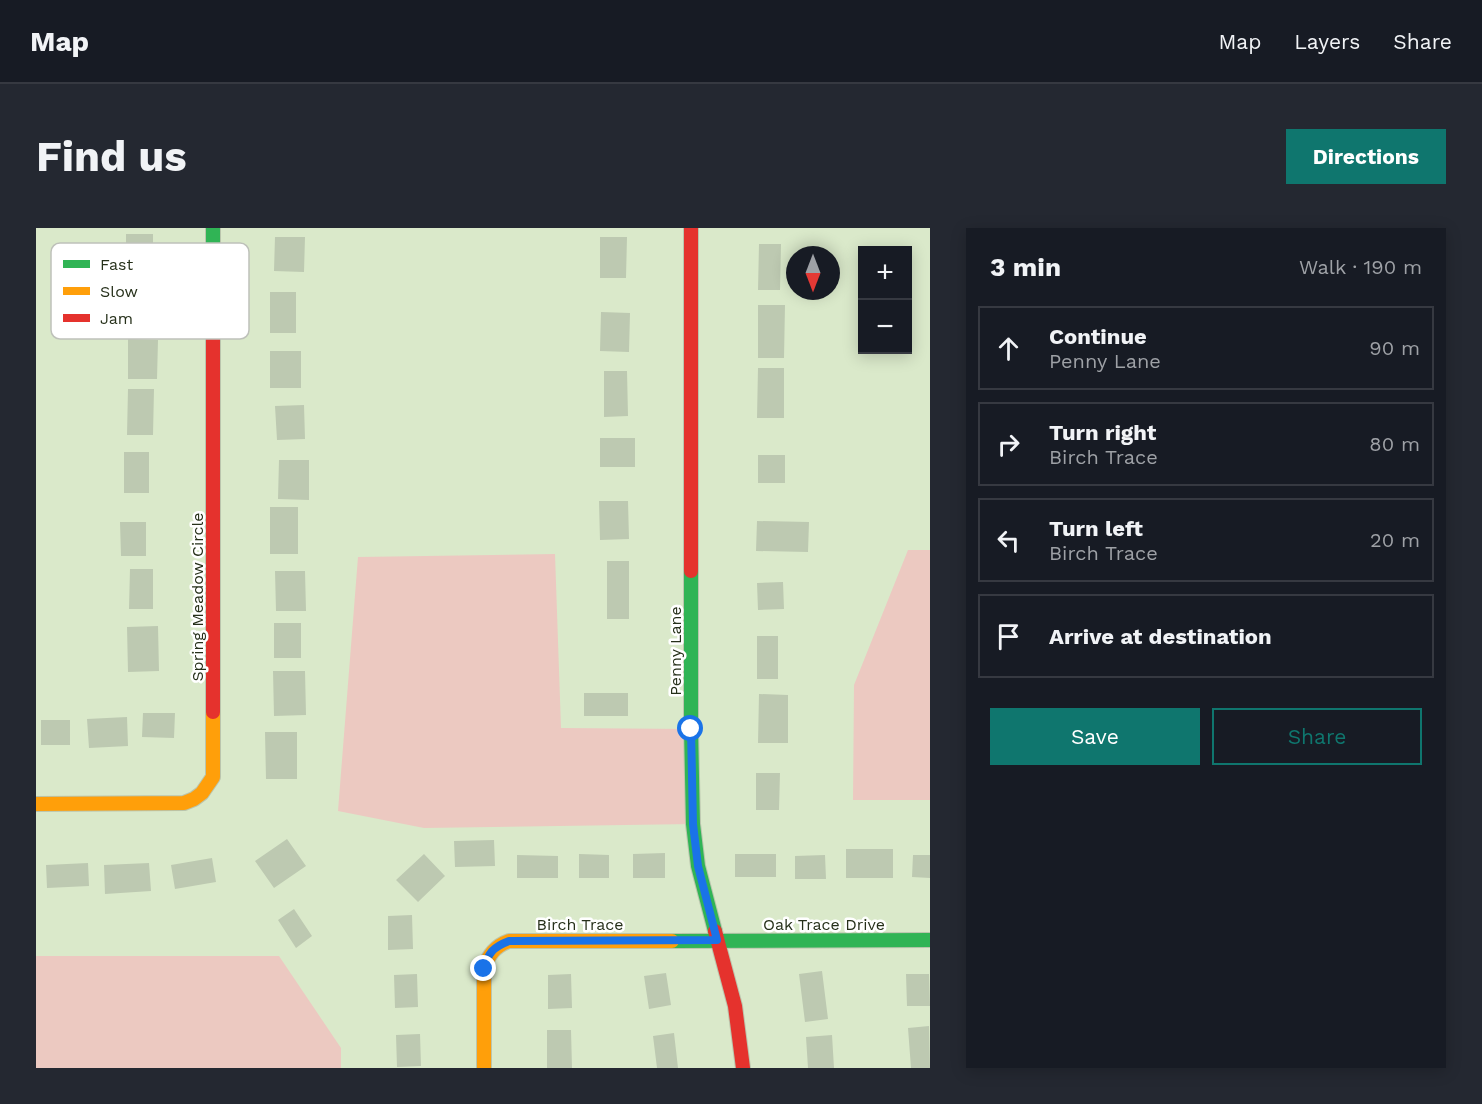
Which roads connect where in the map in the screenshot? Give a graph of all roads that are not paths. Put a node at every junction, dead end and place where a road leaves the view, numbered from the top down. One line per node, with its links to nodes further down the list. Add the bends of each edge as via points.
1 (691, 228): 4 (street, Penny Lane, via 693,824 698,866)
2 (213, 339): 3 (street, Spring Meadow Circle, via 213,777 201,795 184,803)
3 (36, 804)
4 (717, 940): 5 (street, Oak Trace Drive); 6 (street, Birch Trace, via 527,940 501,944 492,950 484,969); 7 (street, Penny Lane, via 735,1006)
5 (930, 940)
6 (484, 1068)
7 (744, 1068)

